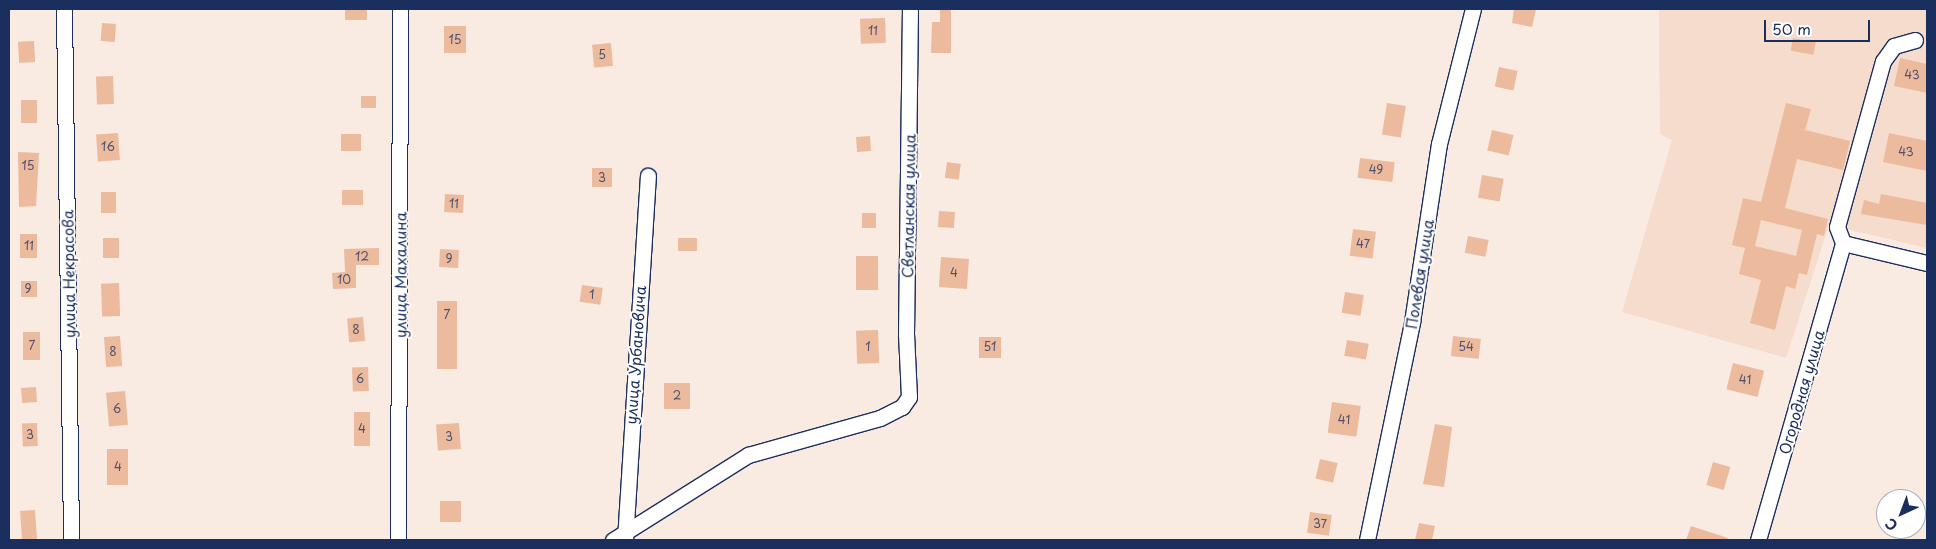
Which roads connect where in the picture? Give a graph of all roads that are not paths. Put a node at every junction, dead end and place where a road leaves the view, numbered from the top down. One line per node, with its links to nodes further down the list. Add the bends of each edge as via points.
1 (64, 9): 10 (street, улица Некрасова)
2 (400, 9): 11 (street, улица Махалина)
3 (910, 9): 9 (street, Светланская улица, via 906,402 880,418 748,455)
4 (1473, 9): 12 (street, Полевая улица, via 1439,144 1412,322)
5 (1915, 40): 7 (street, via 1894,46 1883,61 1837,227)
6 (648, 176): 9 (street, улица Урбановича)
7 (1843, 243): 8 (street); 13 (street, Огородная улица)
8 (1927, 263)
9 (620, 538)
10 (71, 540)
11 (398, 540)
12 (1367, 540)
13 (1758, 540)

